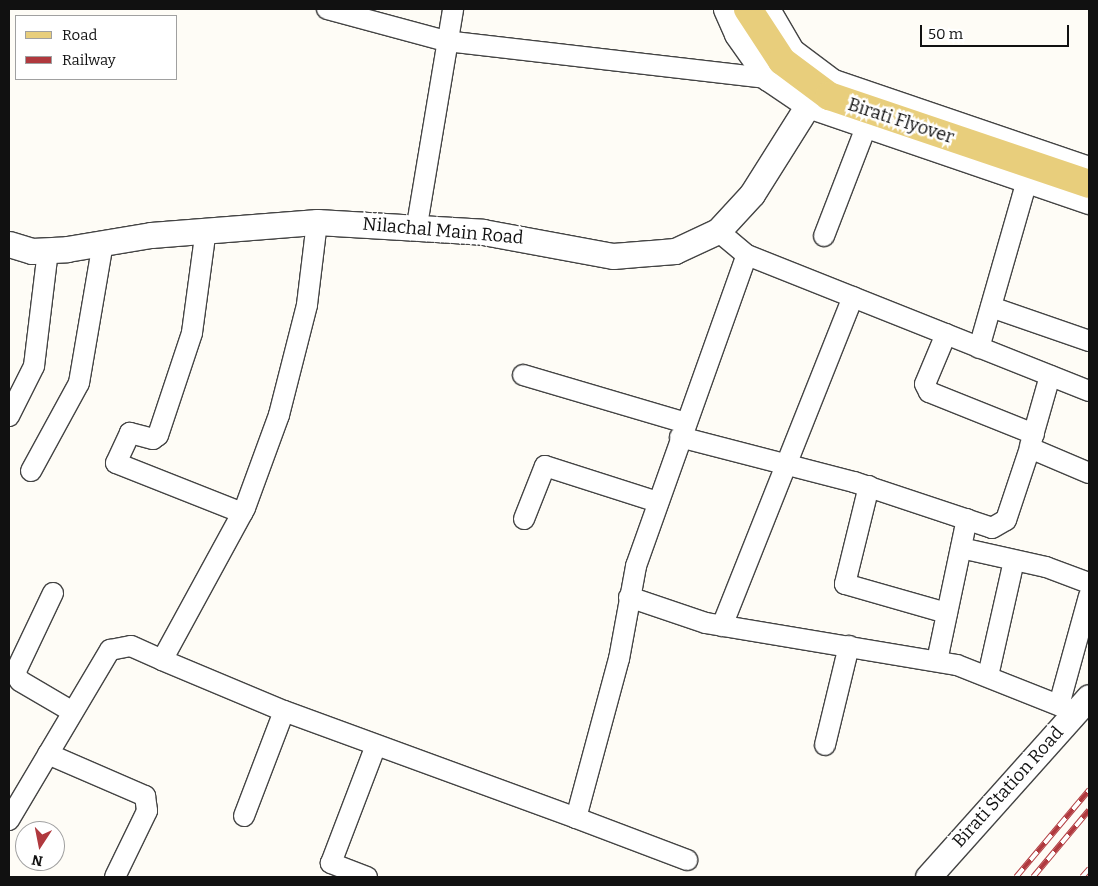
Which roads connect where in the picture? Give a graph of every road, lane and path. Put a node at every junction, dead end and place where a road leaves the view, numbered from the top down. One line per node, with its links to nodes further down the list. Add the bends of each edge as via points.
1 (328, 9): 6 (street)
2 (452, 9): 6 (street)
3 (726, 9): 7 (street, via 737,34)
4 (748, 9): 12 (main road, Birati Flyover, via 782,61 829,96)
5 (770, 9): 10 (street, via 794,50 834,80)
6 (446, 41): 7 (street); 15 (street)
7 (768, 78): 8 (street)
8 (808, 105): 9 (street); 17 (street, Nilachal Main Road, via 752,194)
9 (866, 127): 11 (street); 18 (street)
10 (1089, 167)
11 (1027, 181): 13 (street); 24 (street)
12 (1089, 184)
13 (1089, 201)
14 (317, 222): 15 (street, Nilachal Main Road); 16 (street, Nilachal Main Road); 39 (street, via 308,305 279,415)
15 (417, 225): 17 (street, Nilachal Main Road, via 518,236 613,256 675,251)
16 (206, 230): 19 (street, Nilachal Main Road); 39 (street, via 192,333 158,435 153,440 130,433 116,462)
17 (718, 231): 22 (street)
18 (824, 236)
19 (103, 243): 21 (street, Nilachal Main Road); 35 (street, via 80,383)
20 (9, 244): 21 (street, Nilachal Main Road)
21 (48, 250): 31 (street, via 34,366)
22 (747, 255): 23 (street); 32 (street)
23 (853, 296): 25 (street); 34 (street)
24 (990, 308): 26 (street); 27 (street)
25 (946, 334): 27 (street); 33 (street, via 926,378 929,392)
26 (1089, 340)
27 (979, 348): 29 (street)
28 (523, 375): 32 (street)
29 (1050, 376): 30 (street); 33 (street)
30 (1089, 391)
31 (9, 416)
32 (683, 430): 34 (street); 38 (street)
33 (1032, 441): 36 (street); 41 (street, via 1002,525 992,528)
34 (784, 463): 37 (street); 49 (street)
35 (31, 471)
36 (1089, 473)
37 (869, 486): 41 (street); 48 (street, via 845,584)
38 (658, 502): 40 (street, via 546,466); 47 (street)
39 (242, 513): 51 (street)
40 (524, 519)
41 (967, 519): 42 (street)
42 (961, 548): 43 (street); 48 (street)
43 (1014, 561): 44 (street); 53 (street)
44 (1089, 583)
45 (53, 593): 56 (street, via 15,673)
46 (1089, 596): 54 (street)
47 (629, 597): 49 (street); 61 (street, via 619,659)
48 (947, 613): 52 (street)
49 (722, 626): 50 (street)
50 (849, 646): 52 (street); 58 (street)
51 (162, 660): 55 (street); 56 (street, via 131,646 110,650)
52 (937, 661): 53 (street)
53 (988, 676): 54 (street)
54 (1075, 705): 66 (street, Birati Station Road)
55 (284, 711): 57 (street); 60 (street)
56 (73, 712): 59 (street)
57 (376, 744): 61 (street); 65 (street, via 331,863)
58 (825, 745)
59 (48, 754): 62 (street); 64 (street, via 145,796 147,811)
60 (244, 816)
61 (576, 818): 63 (street)
62 (9, 820)
63 (687, 860)
64 (115, 877)
65 (367, 877)
66 (928, 877)

